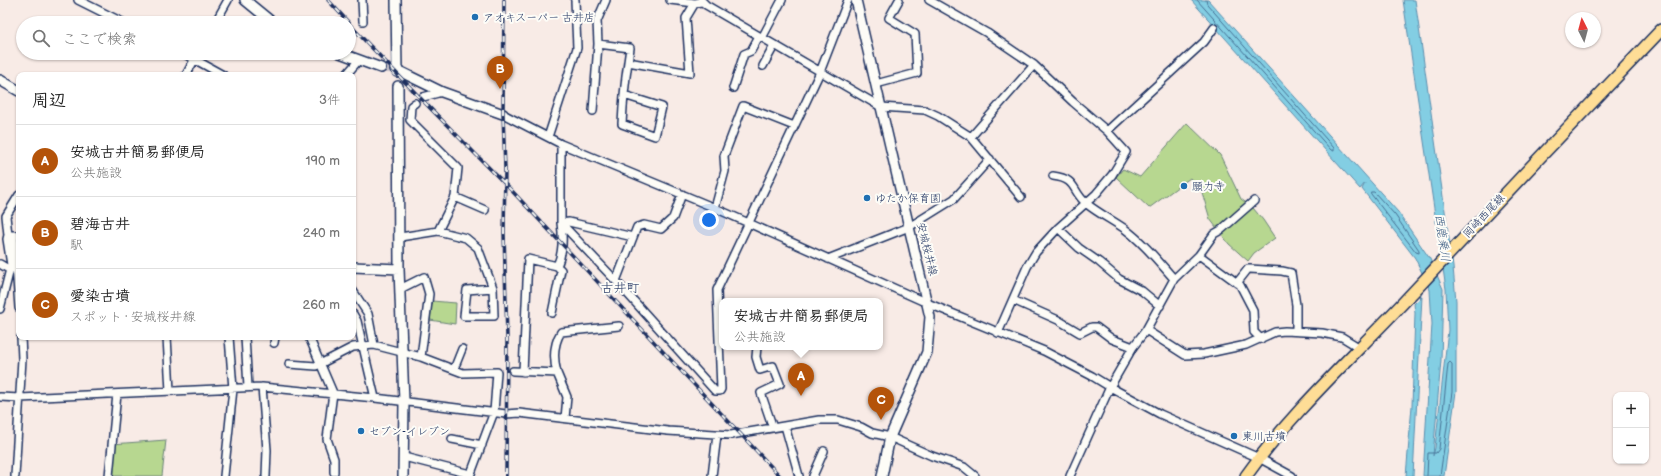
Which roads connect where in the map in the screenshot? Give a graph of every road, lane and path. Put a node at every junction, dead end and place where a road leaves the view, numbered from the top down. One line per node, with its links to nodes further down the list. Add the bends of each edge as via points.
1 (78, 0): 15 (street)
2 (228, 0): 16 (street)
3 (246, 0): 17 (street)
4 (362, 0): 18 (street)
5 (396, 0): 41 (street, via 396,70)
6 (575, 0): 50 (street, via 577,48)
7 (606, 0): 22 (street, via 597,21)
8 (670, 0): 14 (street)
9 (782, 0): 21 (street)
10 (848, 0): 35 (street)
11 (856, 0): 37 (street, 安城桜井線)
12 (899, 0): 37 (street, via 889,18 915,34 917,74)
13 (929, 0): 29 (street, via 987,33)
14 (699, 2): 21 (street); 28 (street, via 686,18 690,73)
15 (110, 16)
16 (219, 16)
17 (265, 16)
18 (363, 21)
19 (1214, 28): 49 (street, via 1204,42)
20 (1661, 30): 105 (main road, 岡崎西尾線)
21 (760, 37): 23 (street); 39 (street, via 751,51 744,54)
22 (598, 44): 28 (street, via 630,48); 46 (street)
23 (774, 46): 30 (street); 35 (street)
24 (356, 59): 27 (street)
25 (194, 60): 32 (street)
26 (202, 60): 33 (street)
27 (359, 60): 31 (street); 34 (street)
28 (628, 62): 42 (street)
29 (1034, 65): 49 (street); 51 (street)
30 (763, 66)
31 (381, 68)
32 (188, 72)
33 (219, 72)
34 (349, 72)
35 (820, 72): 45 (street); 48 (street)
36 (0, 80): 40 (street)
37 (876, 84): 45 (street, 安城桜井線)
38 (398, 86): 69 (street)
39 (733, 88)
40 (16, 89)
41 (442, 92): 43 (street); 47 (street)
42 (624, 95): 42 (street, via 622,124 655,136 662,107)
43 (423, 98)
44 (415, 103): 57 (street, via 411,106 410,120 458,168)
45 (881, 107): 51 (street, via 925,110); 65 (street, 安城桜井線)
46 (593, 110)
47 (503, 114): 50 (street)
48 (794, 126): 61 (street, via 743,106 724,156 725,171); 64 (street)
49 (1107, 131): 60 (street, via 1126,152 1112,175)
50 (548, 137): 52 (street)
51 (971, 138): 53 (street)
52 (561, 144): 55 (street); 63 (street)
53 (990, 159): 56 (street); 65 (street, via 954,199)
54 (1053, 176): 60 (street, via 1070,181)
55 (682, 194): 61 (street); 70 (street, via 673,218 661,229 644,225 637,227)
56 (1021, 196)
57 (454, 197): 62 (street); 67 (street)
58 (16, 200): 68 (street, via 6,216)
59 (1254, 201): 71 (street, via 1214,234)
60 (1085, 203): 66 (street); 79 (street, via 1125,229)
61 (715, 208): 64 (street)
62 (485, 210)
63 (561, 223): 70 (street, via 569,222); 75 (street, via 560,258); 80 (street)
64 (749, 224): 72 (street); 86 (street, via 717,290)
65 (909, 227): 72 (street); 87 (street, 安城桜井線)
66 (1058, 228): 85 (street, via 1036,252); 88 (street, via 1120,279 1142,291)
67 (438, 231): 69 (street); 82 (street, via 466,238 478,248)
68 (14, 235): 74 (street); 78 (street)
69 (400, 236): 77 (street)
70 (633, 237): 80 (street)
71 (1199, 255): 79 (street); 81 (street)
72 (828, 259): 87 (street)
73 (0, 264): 78 (street)
74 (16, 264)
75 (557, 266): 90 (street, via 560,270); 115 (street, via 528,259)
76 (356, 267): 77 (street)
77 (399, 268): 83 (street)
78 (10, 270): 89 (street)
79 (1174, 279): 88 (street)
80 (616, 281): 107 (street, via 715,391 721,389)
81 (1237, 283): 94 (street, via 1250,268 1291,273 1296,305); 96 (street, via 1253,310 1254,332)
82 (493, 288): 82 (street, via 494,316 464,316 466,290)
83 (400, 289): 109 (street); 110 (street, via 424,277 429,294)
84 (356, 296): 102 (street, via 368,314)
85 (1013, 300): 95 (street); 104 (street, via 1080,332 1096,327 1112,339)
86 (719, 302)
87 (927, 303): 95 (street); 133 (street, 安城桜井線, via 930,325 927,352)
88 (1160, 306): 93 (street)
89 (0, 309)
90 (552, 313)
91 (356, 318): 103 (street)
92 (619, 326): 116 (street, via 561,332 555,341 554,362)
93 (1146, 330): 96 (street, via 1185,355 1204,354); 104 (street)
94 (1296, 332): 96 (street, via 1275,332); 105 (street, via 1342,337)
95 (998, 333): 119 (street, via 1050,354)
96 (1261, 339)
97 (21, 340): 125 (street)
98 (167, 340): 121 (street)
99 (229, 340): 120 (street)
100 (245, 340): 117 (street)
101 (309, 340): 112 (street)
102 (374, 345): 103 (street); 109 (street)
103 (362, 346): 112 (street, via 353,347); 126 (street)
104 (1133, 348): 119 (street)
105 (1360, 348): 138 (main road, 岡崎西尾線)
106 (462, 349): 113 (street)
107 (721, 350)
108 (757, 350): 131 (street, via 760,370 773,366 780,384 761,393)
109 (401, 352): 110 (street); 127 (street)
110 (421, 357): 113 (street)
111 (289, 364): 112 (street)
112 (321, 364): 122 (street)
113 (454, 369): 128 (street, via 463,372 497,372)
114 (513, 371): 115 (street)
115 (523, 372): 116 (street)
116 (557, 373): 129 (street, via 567,397)
117 (248, 387): 118 (street); 120 (street)
118 (262, 387): 122 (street); 144 (street, via 267,450)
119 (1110, 387): 138 (street, via 1160,414); 151 (street)
120 (233, 389): 121 (street); 143 (street)
121 (170, 391): 123 (street)
122 (333, 393): 126 (street); 139 (street, via 327,440 334,459)
123 (117, 394): 125 (street); 142 (street)
124 (0, 397): 125 (street)
125 (20, 398): 141 (street)
126 (375, 398): 127 (street)
127 (404, 402): 128 (street); 137 (street)
128 (494, 412): 129 (street); 135 (street)
129 (565, 418): 132 (street)
130 (785, 426): 131 (street); 133 (street, via 819,420 838,420); 147 (street)
131 (773, 428): 132 (street)
132 (717, 435): 146 (street)
133 (890, 437): 149 (street, 安城桜井線); 150 (street, via 932,456 964,466)
134 (452, 439): 135 (street)
135 (482, 445): 140 (street)
136 (824, 451): 148 (street)
137 (404, 457): 140 (street); 145 (street)
138 (1259, 458): 152 (main road, 岡崎西尾線); 153 (street)
139 (334, 472)
140 (470, 475)
141 (15, 476)
142 (109, 476)
143 (224, 476)
144 (266, 476)
145 (403, 476)
146 (712, 476)
147 (799, 476)
148 (813, 476)
149 (882, 476)
150 (975, 476)
151 (1070, 476)
152 (1246, 476)
153 (1292, 476)

